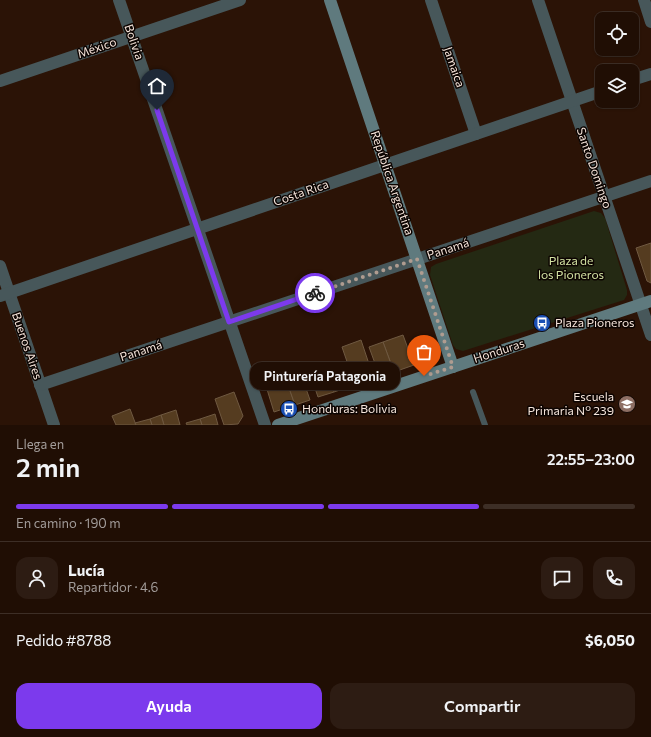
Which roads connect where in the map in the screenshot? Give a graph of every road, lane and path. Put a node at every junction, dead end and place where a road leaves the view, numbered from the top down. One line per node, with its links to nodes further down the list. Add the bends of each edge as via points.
1 (119, 0): 8 (street, Bolivia)
2 (240, 0): 8 (street, México)
3 (330, 0): 15 (street, República Argentina)
4 (431, 0): 14 (street, Jamaica)
5 (538, 0): 13 (street, Santo Domingo)
6 (644, 0): 7 (street)
7 (651, 22)
8 (132, 36): 11 (street, México); 18 (street, Bolivia)
9 (651, 74): 10 (street)
10 (639, 78)
11 (0, 81)
12 (595, 93): 13 (street, Costa Rica)
13 (572, 101): 14 (street, Costa Rica); 17 (street, Santo Domingo)
14 (476, 134): 15 (street, Costa Rica)
15 (385, 165): 18 (street, Costa Rica); 19 (street, República Argentina)
16 (651, 181): 17 (street, Panamá)
17 (604, 197): 19 (street, Panamá); 22 (street, Santo Domingo)
18 (198, 229): 21 (street, Costa Rica); 23 (street, Bolivia)
19 (417, 259): 23 (street, Panamá); 25 (street, República Argentina)
20 (0, 266): 21 (street, Buenos Aires)
21 (5, 295): 26 (street, Buenos Aires)
22 (646, 303): 24 (street, Santo Domingo); 25 (street, Honduras)
23 (229, 322): 26 (street, Panamá); 29 (street, Bolivia)
24 (651, 335)
25 (453, 367): 30 (street, Honduras)
26 (40, 385): 28 (street, Buenos Aires)
27 (473, 392): 31 (lane)
28 (54, 425)
29 (265, 425)
30 (278, 425)
31 (485, 425)

